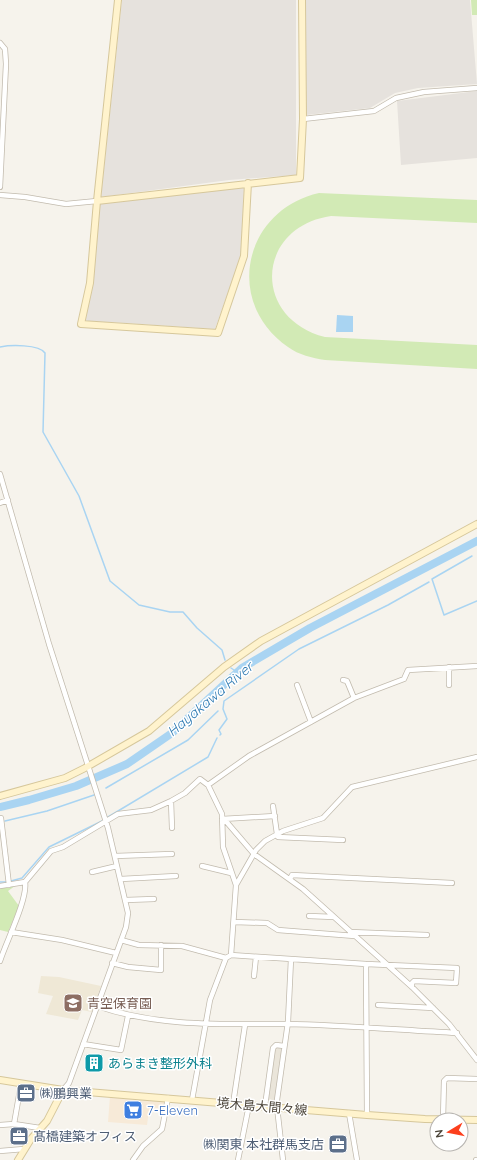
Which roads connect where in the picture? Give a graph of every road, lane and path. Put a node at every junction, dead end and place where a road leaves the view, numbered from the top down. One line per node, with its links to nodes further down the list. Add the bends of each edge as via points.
1 (118, 0): 10 (street)
2 (302, 0): 5 (street)
3 (0, 43): 6 (street, via 5,49 6,64)
4 (477, 88): 5 (street, via 424,92 396,98 374,111)
5 (303, 119): 7 (street, via 300,178)
6 (0, 175): 8 (street)
7 (248, 183): 10 (street); 10 (street, via 244,256 220,331 216,334 82,324 90,283)
8 (0, 187)
9 (0, 195): 10 (street, via 66,204)
10 (97, 201)
11 (0, 474): 12 (street)
12 (8, 500): 13 (street); 23 (street)
13 (0, 503)
14 (477, 524): 23 (street, via 261,641 224,668 154,728)
15 (477, 666): 16 (street)
16 (449, 667): 19 (street); 20 (street, via 408,670 404,680)
17 (343, 680): 20 (street, via 347,681)
18 (297, 685): 21 (street)
19 (448, 685)
20 (354, 698): 21 (street)
21 (311, 722): 24 (street, via 249,756)
22 (477, 757): 33 (street, via 357,785 352,787 323,818)
23 (90, 768): 25 (street, via 65,778); 31 (street)
24 (208, 785): 26 (street, via 202,779 198,780 185,793); 30 (street)
25 (0, 796)
26 (171, 801): 31 (street, via 151,810 118,814); 32 (street)
27 (273, 806): 28 (street)
28 (274, 816): 30 (street); 33 (street)
29 (1, 818): 47 (street)
30 (223, 819): 36 (street); 41 (street, via 223,847)
31 (106, 822): 37 (street); 45 (street, via 51,851)
32 (172, 828)
33 (276, 834): 34 (street, via 278,837); 36 (street, via 265,841)
34 (343, 840)
35 (172, 854): 37 (street)
36 (254, 854): 44 (street); 48 (street)
37 (115, 856): 38 (street)
38 (117, 866): 40 (street); 43 (street)
39 (202, 866): 41 (street)
40 (92, 872)
41 (230, 873): 48 (street)
42 (176, 876): 43 (street)
43 (120, 879): 51 (street)
44 (290, 879): 46 (street, via 292,875 334,876); 53 (street)
45 (25, 882): 47 (street); 55 (street, via 19,911)
46 (452, 883)
47 (9, 885): 49 (street)
48 (236, 885): 54 (street)
49 (0, 886)
50 (154, 899): 51 (street)
51 (126, 900): 59 (street, via 128,919)
52 (309, 916): 53 (street)
53 (334, 917): 56 (street)
54 (234, 922): 58 (street, via 268,923 278,930); 62 (street)
55 (11, 932): 61 (street, via 62,940); 66 (street)
56 (350, 932): 57 (street); 58 (street)
57 (427, 935)
58 (354, 936): 69 (street)
59 (121, 940): 60 (street, via 139,945); 61 (street)
60 (161, 945): 64 (street, via 182,946); 67 (street, via 161,970)
61 (116, 953): 67 (street)
62 (231, 955): 63 (street); 64 (street)
63 (256, 957): 65 (street); 70 (street)
64 (226, 958): 76 (street, via 210,1000)
65 (291, 959): 68 (street); 77 (street)
66 (0, 961)
67 (112, 963): 73 (street)
68 (366, 964): 69 (street); 79 (street)
69 (386, 964): 71 (street); 71 (street, via 457,968 456,984 414,981)
70 (254, 976)
71 (412, 987): 74 (street)
72 (378, 1005): 74 (street)
73 (97, 1006): 75 (street); 81 (street)
74 (433, 1008): 80 (street)
75 (128, 1016): 76 (street); 81 (street, via 121,1050)
76 (206, 1024): 78 (street); 89 (street)
77 (287, 1024): 78 (street); 79 (street); 82 (street)
78 (245, 1025): 90 (street)
79 (367, 1029): 80 (street); 96 (street)
80 (456, 1033): 83 (street)
81 (83, 1044): 87 (street, via 69,1083)
82 (284, 1046): 92 (street, via 276,1045 273,1048); 93 (street)
83 (477, 1060)
84 (477, 1079): 94 (street, via 447,1078 444,1081)
85 (0, 1080): 86 (street, 境木島大間々線)
86 (20, 1084): 87 (street, 境木島大間々線); 98 (street)
87 (63, 1090): 88 (street, 境木島大間々線); 100 (street, via 47,1121)
88 (168, 1098): 89 (street, 境木島大間々線); 104 (street, via 162,1129 143,1146)
89 (192, 1100): 90 (street, 境木島大間々線)
90 (232, 1104): 91 (street, 境木島大間々線)
91 (249, 1105): 92 (street, 境木島大間々線); 105 (street)
92 (265, 1106): 93 (street, 境木島大間々線)
93 (277, 1107): 95 (street, 境木島大間々線); 106 (street)
94 (443, 1112)
95 (349, 1113): 96 (street, 境木島大間々線); 107 (street)
96 (367, 1115): 97 (street, 境木島大間々線)
97 (429, 1118)
98 (14, 1124): 99 (street); 100 (street)
99 (0, 1125)
100 (40, 1128): 101 (street)
101 (24, 1149): 102 (street); 103 (street)
102 (0, 1151)
103 (18, 1160)
104 (133, 1160)
105 (238, 1160)
106 (283, 1160)
107 (357, 1160)

